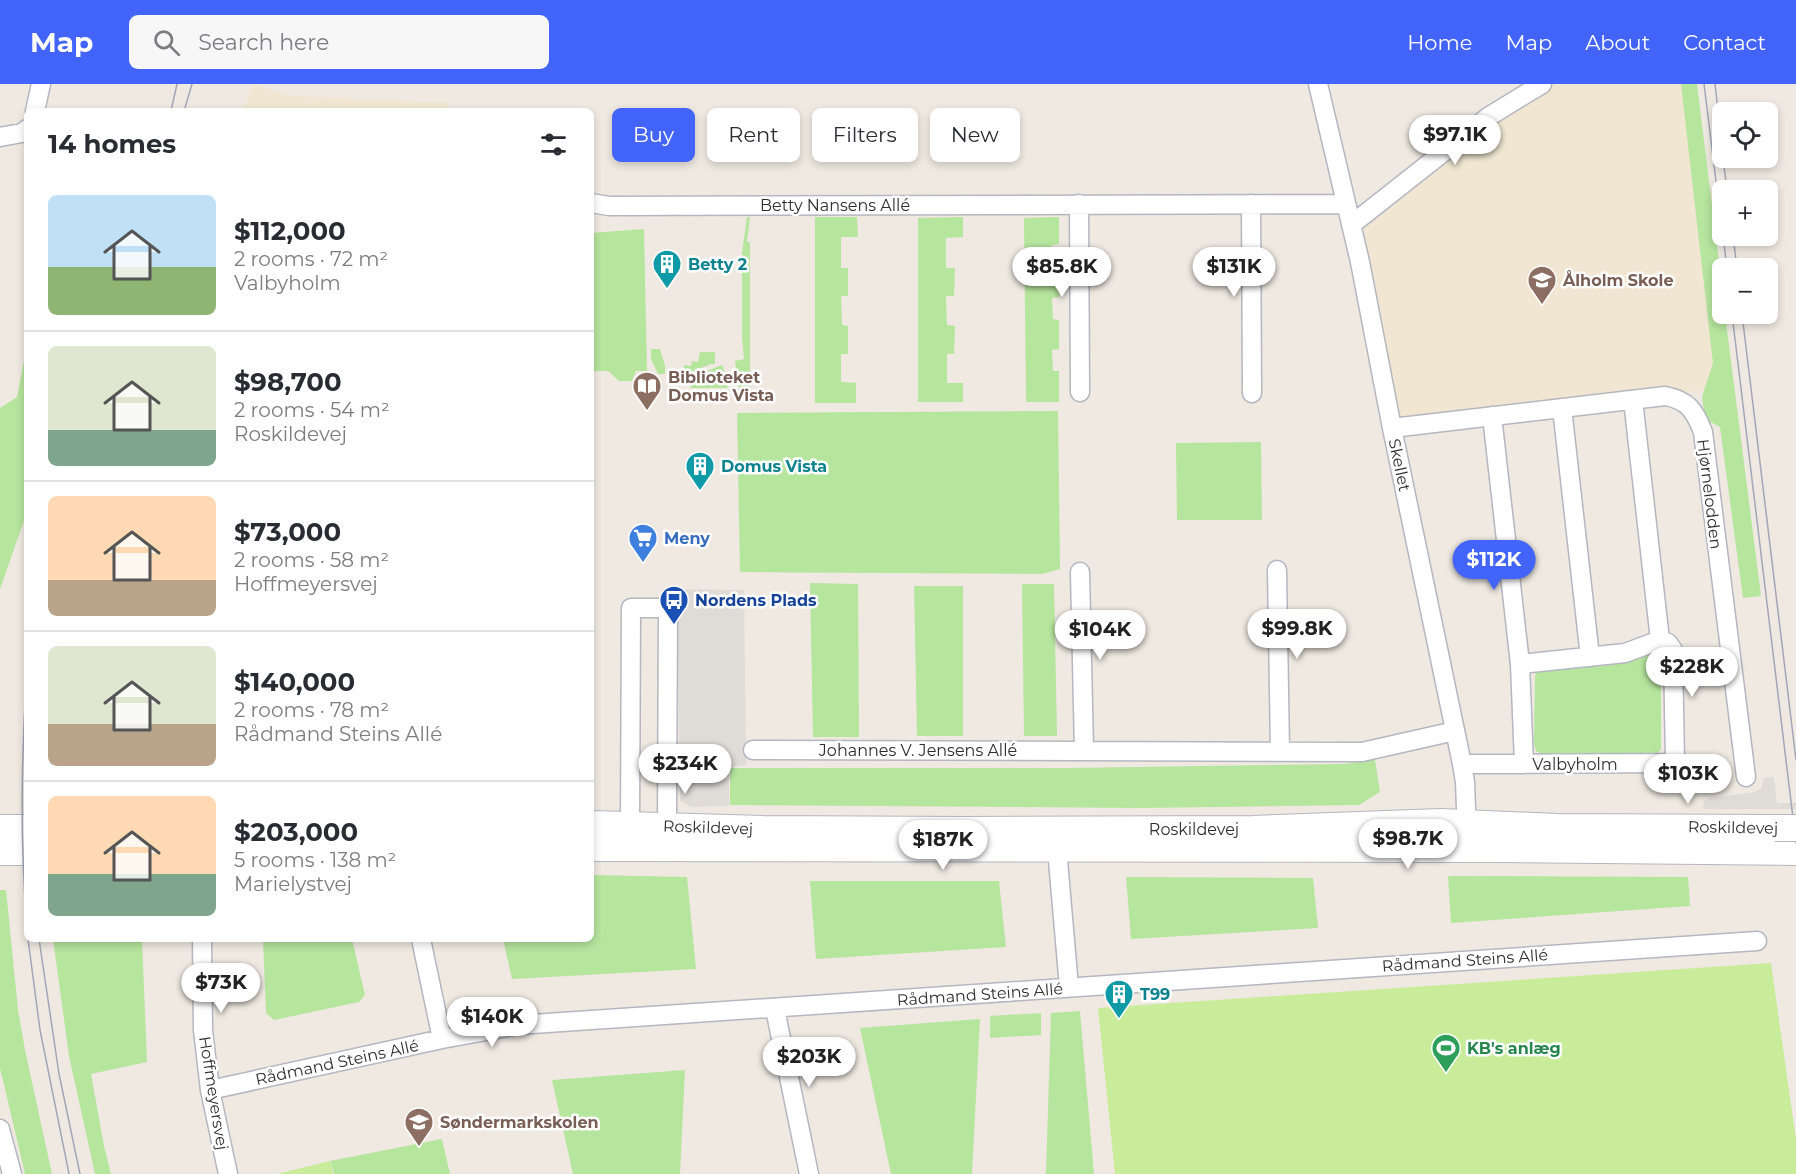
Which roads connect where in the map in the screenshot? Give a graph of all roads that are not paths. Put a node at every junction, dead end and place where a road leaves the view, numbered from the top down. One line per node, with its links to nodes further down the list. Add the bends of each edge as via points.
1 (41, 84): 4 (street)
2 (1318, 84): 10 (street, Skellet)
3 (1542, 84): 11 (street, via 1488,117)
4 (36, 108)
5 (24, 131): 6 (street)
6 (0, 137)
7 (594, 203): 8 (street, Betty Nansens Allé, via 609,206)
8 (1079, 204): 9 (street, Betty Nansens Allé); 12 (street)
9 (1251, 204): 10 (street, Betty Nansens Allé); 13 (street)
10 (1346, 204): 11 (street, Skellet)
11 (1352, 225): 17 (street, Skellet)
12 (1080, 392)
13 (1252, 393)
14 (1633, 400): 15 (street, Hjørnelodden); 20 (street, Valbyholm); 29 (street, Hjørnelodden, via 1678,398 1697,417 1703,432)
15 (1562, 408): 16 (street, Hjørnelodden); 21 (street)
16 (1492, 416): 17 (street, Hjørnelodden); 22 (street, Valbyholm)
17 (1392, 428): 23 (street, Skellet)
18 (1276, 570): 26 (street)
19 (1080, 572): 25 (street)
20 (1660, 640): 21 (street, via 1625,653); 28 (street, Valbyholm, via 1673,650 1675,764)
21 (1590, 657): 22 (street)
22 (1520, 664): 28 (street, Valbyholm)
23 (1455, 731): 26 (street, Johannes V. Jensens Allé, via 1362,752); 27 (street, Skellet)
24 (753, 750): 25 (street, Johannes V. Jensens Allé)
25 (1084, 751): 26 (street, Johannes V. Jensens Allé)
26 (1280, 752)
27 (1462, 764): 28 (street, Valbyholm); 30 (street, Skellet)
28 (1524, 764)
29 (1746, 777)
30 (1467, 822): 33 (street, Roskildevej, via 1253,829 763,829); 36 (street, Roskildevej); 40 (street, Skellet)
31 (594, 824): 32 (street, Roskildevej)
32 (630, 825): 33 (street, Roskildevej); 33 (street, via 631,608 668,608); 38 (street)
33 (667, 825): 38 (street)
34 (0, 828): 35 (street)
35 (24, 828)
36 (1786, 840): 40 (street, Roskildevej)
37 (594, 849): 38 (street, Roskildevej)
38 (648, 849): 39 (street, Roskildevej)
39 (1058, 849): 40 (street, Roskildevej); 46 (street)
40 (1467, 849)
41 (0, 852): 42 (street)
42 (24, 852)
43 (1757, 941): 46 (street, Rådmand Steins Allé)
44 (202, 942): 49 (street, Hoffmeyersvej, via 203,1030)
45 (422, 942): 48 (street)
46 (1069, 987): 47 (street, Rådmand Steins Allé)
47 (775, 1009): 48 (street, Rådmand Steins Allé, via 518,1026); 53 (street)
48 (442, 1039): 49 (street, Rådmand Steins Allé)
49 (210, 1090): 52 (street, Hoffmeyersvej)
50 (0, 1130): 51 (street)
51 (12, 1174)
52 (228, 1174)
53 (809, 1174)

